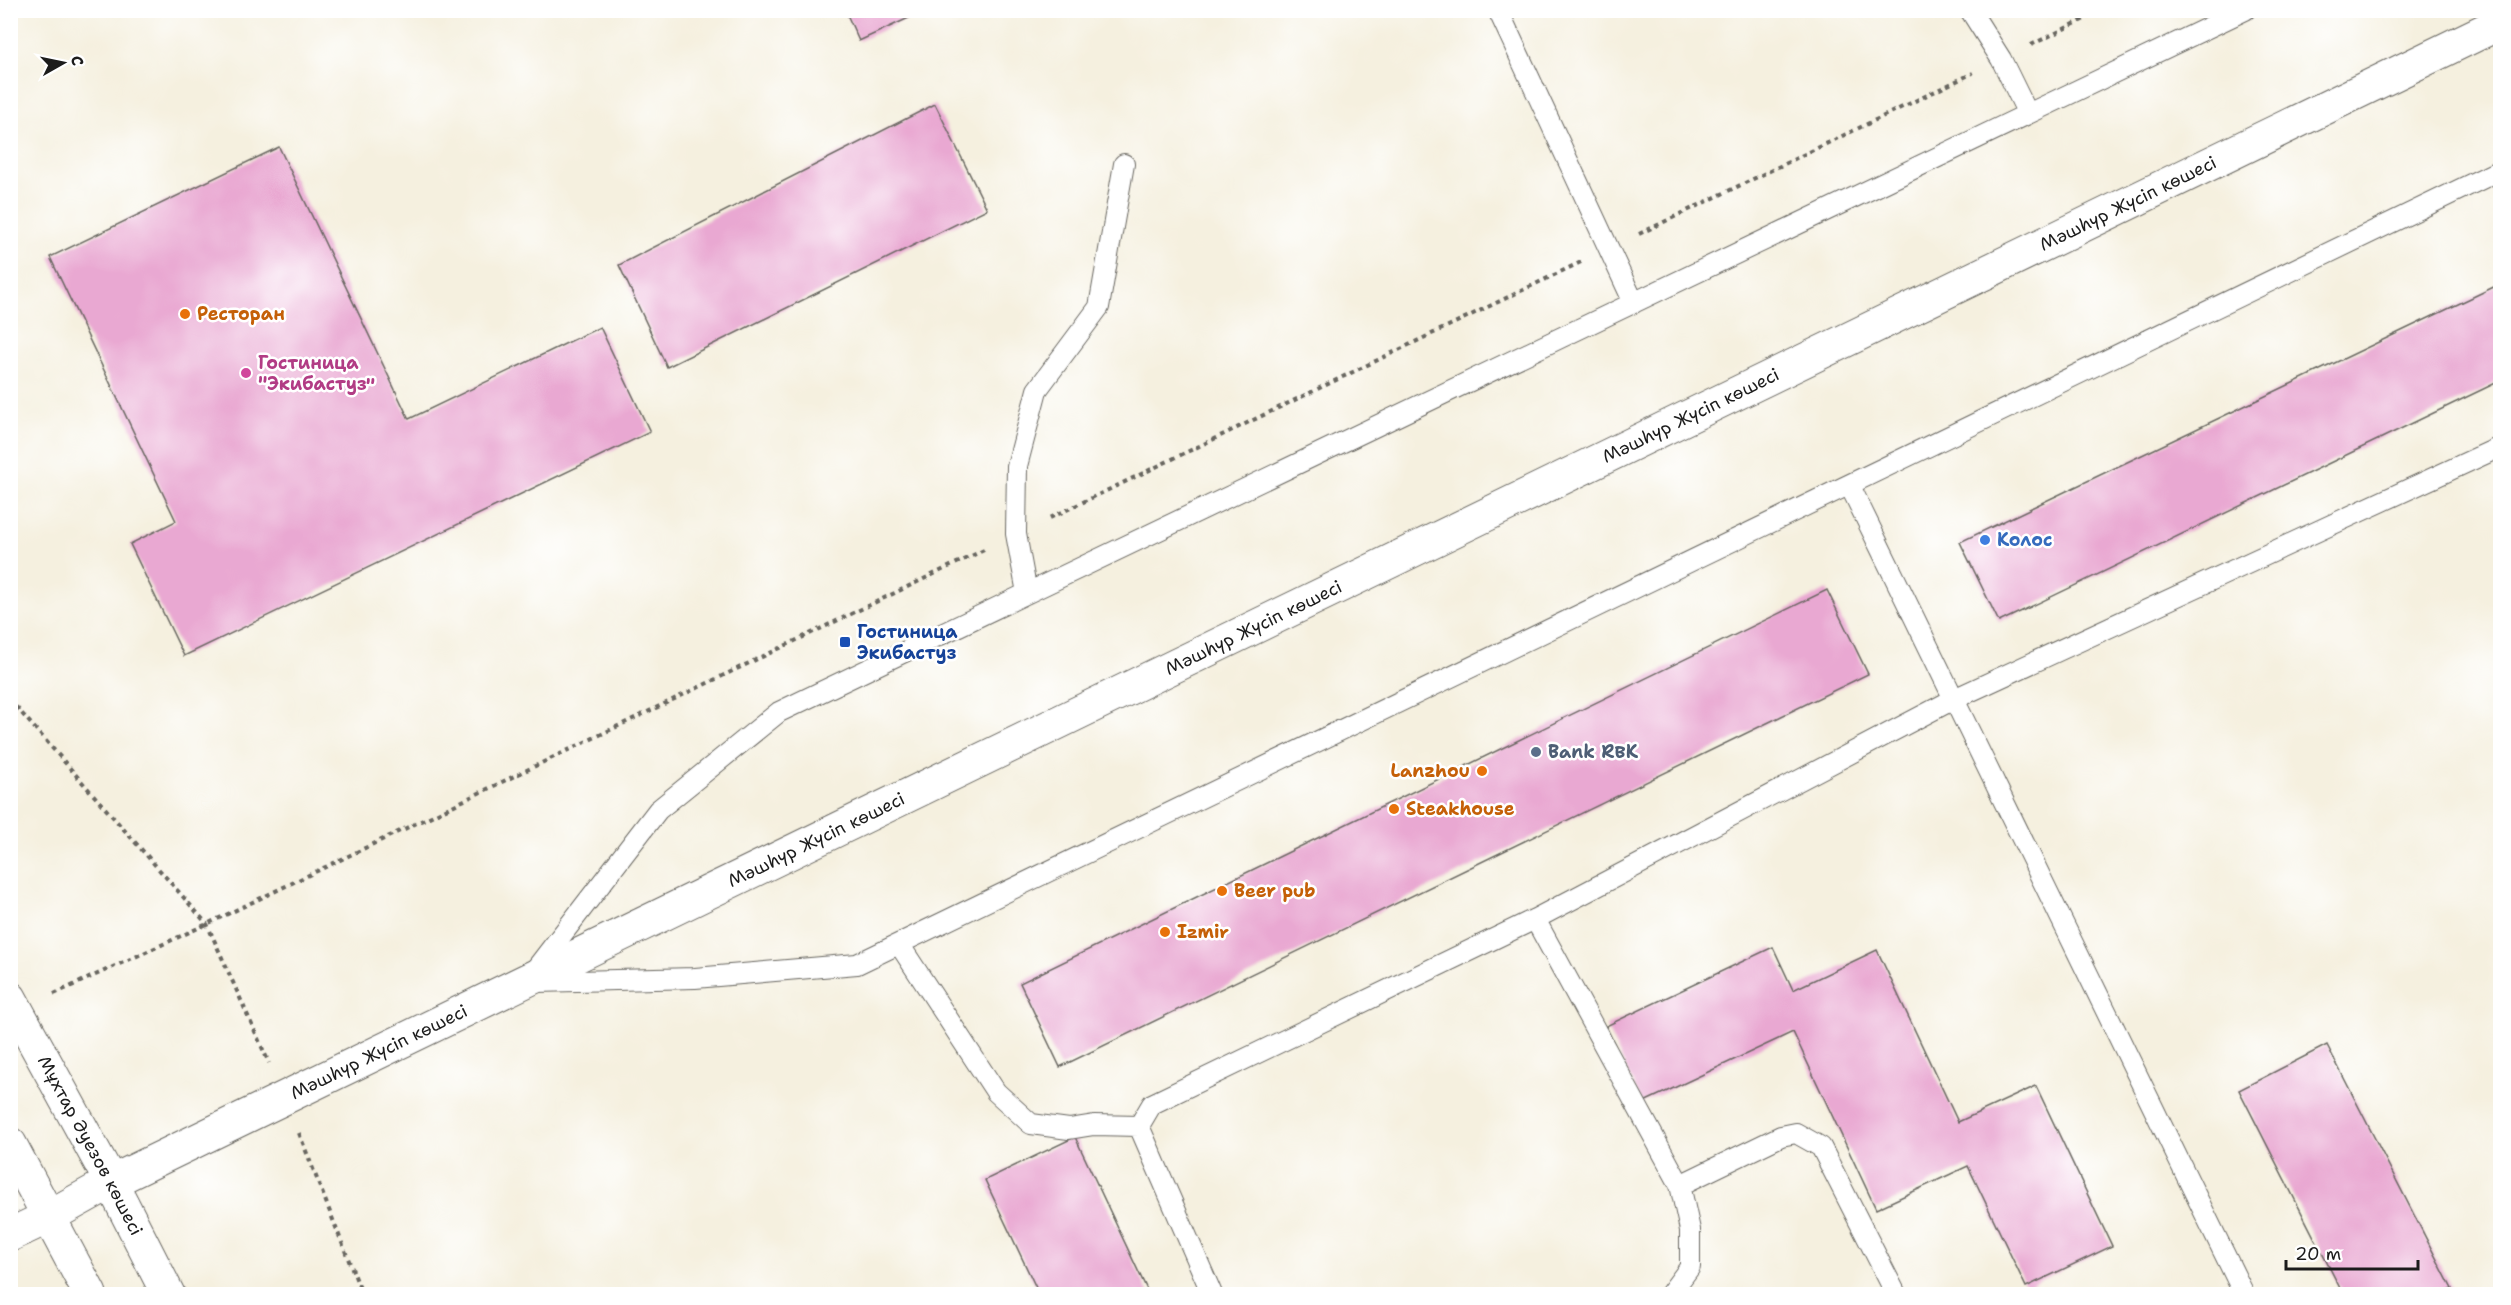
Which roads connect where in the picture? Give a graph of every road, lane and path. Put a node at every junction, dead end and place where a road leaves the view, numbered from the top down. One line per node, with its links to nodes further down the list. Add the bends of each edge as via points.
1 (1498, 10): 10 (lane)
2 (1970, 10): 6 (lane)
3 (2103, 10): 6 (path)
4 (2245, 10): 7 (lane)
5 (2500, 23): 21 (main road, Мәшһүр Жүсіп көшесі)
6 (2001, 59): 7 (lane); 10 (path)
7 (2028, 114): 11 (lane)
8 (1124, 164): 14 (lane, via 1099,307 1037,390 1017,466)
9 (2500, 170): 13 (lane)
10 (1609, 249): 11 (lane); 14 (path)
11 (1634, 303): 15 (lane)
12 (2500, 447): 16 (lane)
13 (1850, 486): 16 (lane); 20 (lane)
14 (1017, 534): 15 (lane); 19 (path)
15 (1027, 593): 21 (lane, via 779,712 658,810)
16 (1954, 699): 18 (lane); 36 (lane)
17 (10, 700): 19 (path)
18 (1535, 919): 24 (lane, via 1152,1104); 27 (lane)
19 (207, 924): 22 (path); 23 (path)
20 (899, 944): 21 (lane, via 857,964 695,978); 24 (lane, via 996,1092 1031,1124 1069,1129)
21 (525, 982): 23 (main road, Мәшһүр Жүсіп көшесі)
22 (14, 1004): 26 (main road, Мұхтар Әуезов көшесі)
23 (285, 1099): 26 (main road, Мәшһүр Жүсіп көшесі); 32 (path)
24 (1139, 1126): 33 (lane)
25 (10, 1144): 28 (main road)
26 (111, 1182): 28 (main road, Мәшһүр Жүсіп көшесі); 31 (main road, Мұхтар Әуезов көшесі)
27 (1680, 1185): 34 (lane, via 1690,1230 1690,1267); 35 (lane, via 1780,1136 1796,1133 1821,1147)
28 (50, 1216): 29 (main road, Мәшһүр Жүсіп көшесі); 30 (main road)
29 (10, 1235)
30 (90, 1294)
31 (168, 1294)
32 (362, 1294)
33 (1212, 1294)
34 (1670, 1294)
35 (1896, 1294)
36 (2244, 1294)

